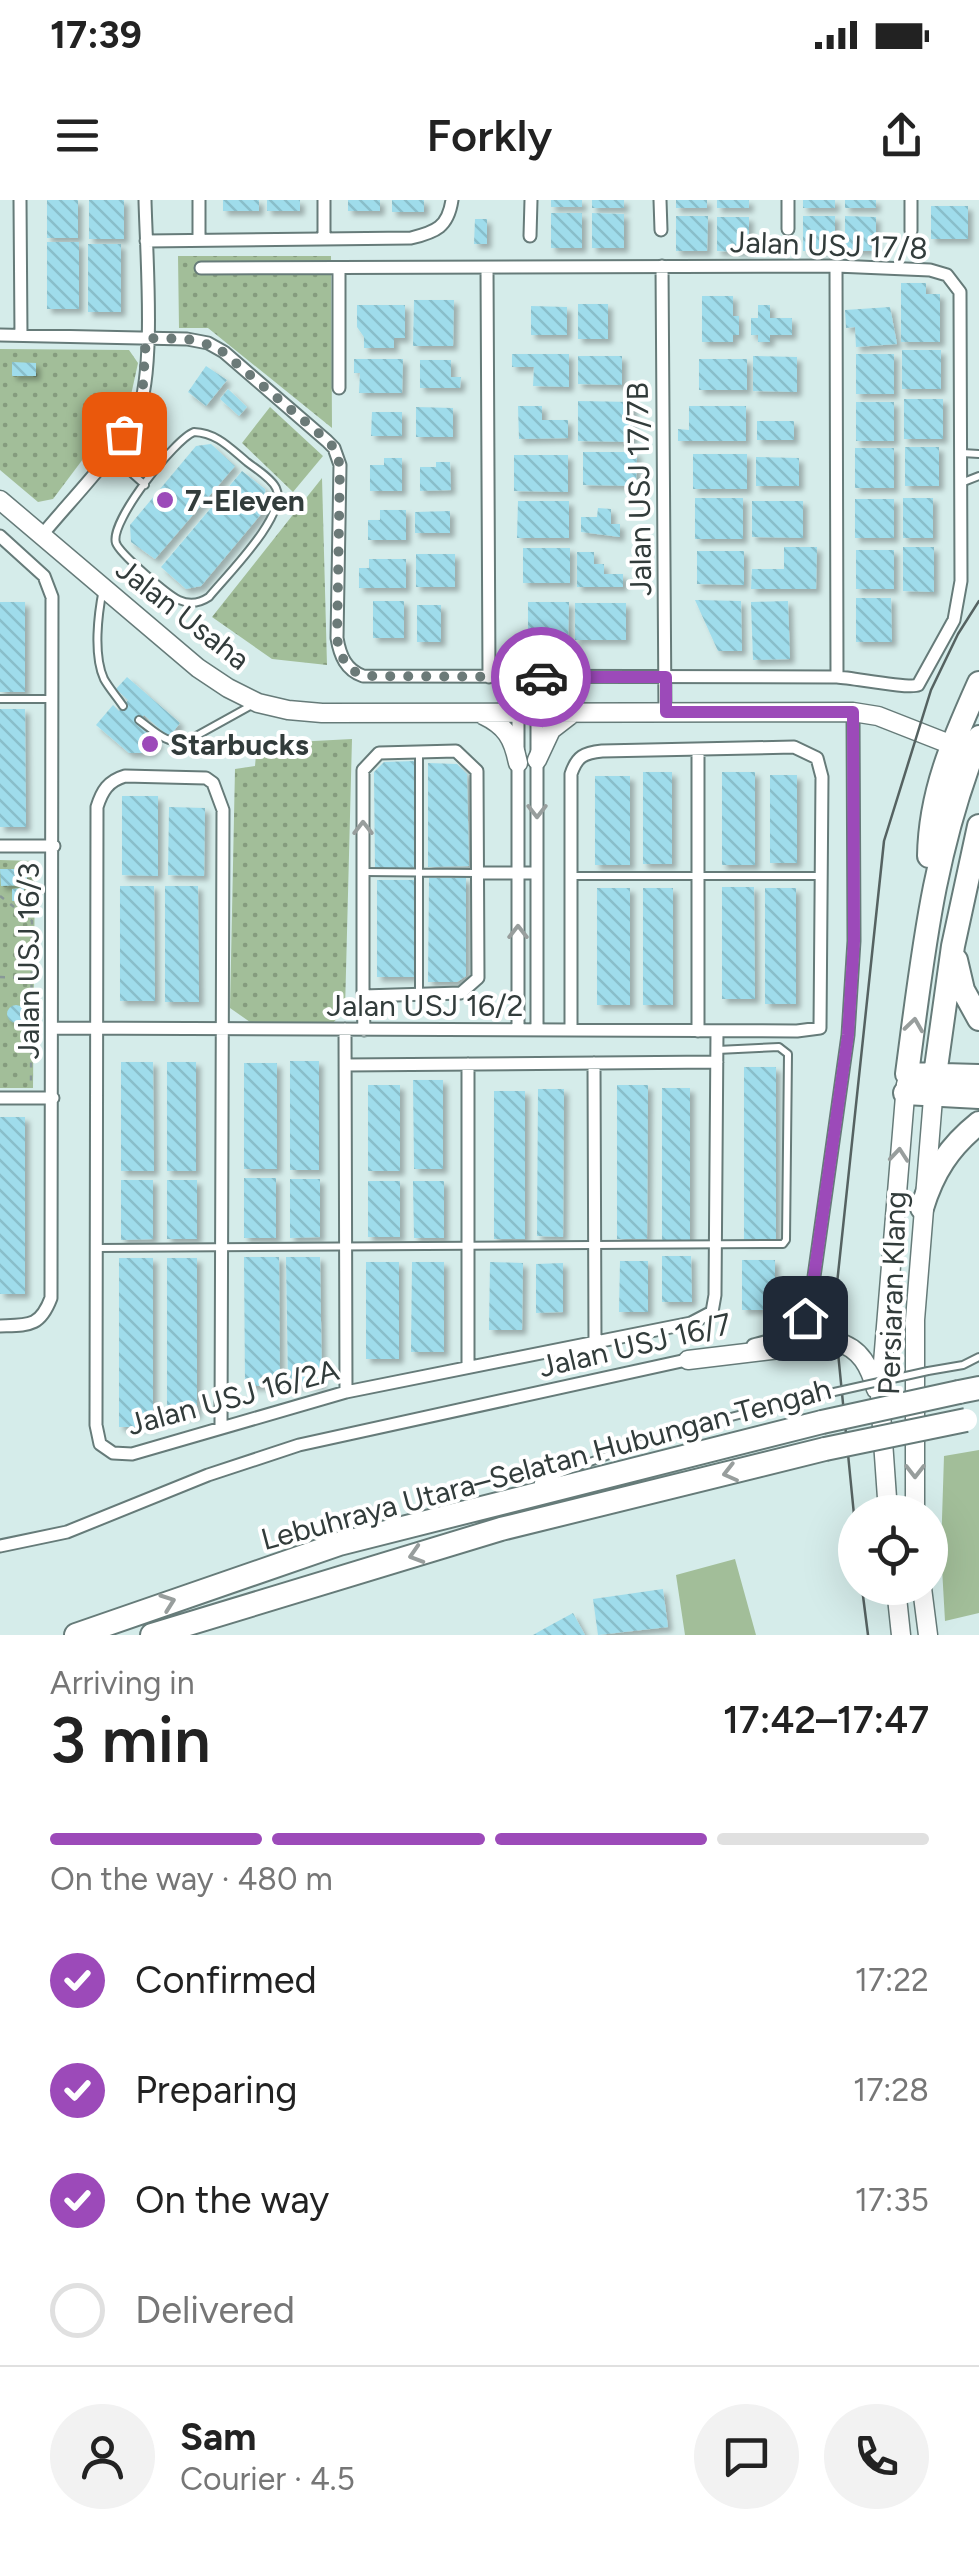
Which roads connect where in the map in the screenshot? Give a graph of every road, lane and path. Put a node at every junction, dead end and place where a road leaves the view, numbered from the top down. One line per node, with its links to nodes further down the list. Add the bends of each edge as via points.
1 (20, 200): 23 (street)
2 (145, 200): 15 (street)
3 (199, 200): 16 (street)
4 (324, 200): 14 (street)
5 (452, 200): 14 (street, via 446,223 433,233)
6 (530, 200): 13 (street)
7 (660, 200): 11 (street)
8 (788, 200): 10 (street)
9 (911, 200): 12 (street)
10 (788, 229)
11 (660, 230)
12 (911, 231)
13 (530, 236)
14 (324, 238): 16 (street)
15 (146, 240): 16 (street); 24 (street)
16 (199, 240)
17 (662, 266): 18 (street, Jalan USJ 17/8); 21 (street, Jalan USJ 17/8); 37 (street, Jalan USJ 17/7B)
18 (836, 266): 27 (street, Jalan USJ 17/8, via 948,274 960,292); 38 (street)
19 (202, 268): 20 (street, Jalan USJ 17/8)
20 (339, 268): 21 (street, Jalan USJ 17/8); 25 (street)
21 (487, 268): 36 (street)
22 (0, 335): 23 (street)
23 (20, 335): 24 (street)
24 (146, 338): 26 (street, via 142,400); 36 (street, via 217,347 334,448 340,465 339,650 354,673)
25 (339, 388)
26 (109, 453): 31 (lane); 33 (street)
27 (961, 453): 28 (lane); 30 (street, Jalan USJ 17/8)
28 (979, 454)
29 (979, 476): 30 (lane)
30 (961, 483): 38 (street, Jalan USJ 17/8, via 961,581 954,620 918,685)
31 (146, 485): 31 (lane, via 186,435 204,432 276,486 276,514 209,597 186,602 116,542 117,524)
32 (0, 500): 33 (main road, Jalan Usaha)
33 (42, 535): 35 (main road, Jalan Usaha)
34 (0, 536): 41 (street, Jalan USJ 16/3, via 49,585)
35 (104, 588): 42 (main road, Jalan Usaha, via 198,668); 43 (lane, via 100,664)
36 (489, 677): 37 (street)
37 (666, 677): 38 (street); 45 (street, Jalan USJ 17/7B)
38 (837, 677)
39 (979, 683): 51 (highway)
40 (0, 699): 41 (lane)
41 (54, 699): 58 (street, Jalan USJ 16/3)
42 (258, 703): 47 (main road, Jalan Usaha, via 322,713); 49 (lane, via 178,744)
43 (123, 706)
44 (574, 712): 45 (main road, Jalan Usaha); 48 (main road, Jalan Usaha); 54 (main road, via 551,730)
45 (666, 712): 46 (main road, Jalan Usaha)
46 (853, 712): 51 (main road, Jalan Usaha); 107 (street, Jalan USJ 16/7, via 848,1035 811,1298 798,1329 781,1338)
47 (480, 714): 48 (main road, Jalan Usaha); 55 (main road, via 503,724)
48 (528, 714): 54 (street); 55 (street)
49 (139, 720)
50 (979, 737): 68 (highway, via 946,831)
51 (952, 744): 68 (highway, via 932,806)
52 (698, 749): 64 (street, via 602,750 576,761); 65 (street); 66 (street, via 802,749 817,758)
53 (419, 752): 59 (street, one-way to 53, via 362,770 378,753); 60 (lane); 61 (street, via 456,752 477,770)
54 (538, 760): 63 (street, one-way to 63)
55 (518, 763): 62 (street)
56 (979, 826): 69 (highway)
57 (0, 846): 58 (street)
58 (54, 846): 75 (street, Jalan USJ 16/3)
59 (362, 872): 60 (lane); 73 (street)
60 (419, 872): 61 (lane); 72 (lane)
61 (477, 872): 62 (street); 72 (street, via 478,978 461,994)
62 (518, 872): 63 (street); 80 (street, one-way to 62)
63 (538, 872): 81 (street)
64 (572, 876): 65 (lane); 82 (street)
65 (698, 876): 66 (lane); 83 (street)
66 (822, 876): 84 (street, Jalan USJ 16/2, via 820,1028)
67 (0, 896): 71 (path, via 32,921)
68 (930, 904): 90 (highway, one-way to 68)
69 (954, 946): 74 (highway); 91 (highway)
70 (0, 978): 71 (path)
71 (32, 978): 92 (path, via 31,1081)
72 (419, 994): 73 (street)
73 (362, 996): 79 (street)
74 (979, 1019)
75 (53, 1028): 76 (street, Jalan USJ 16/2); 95 (street, Jalan USJ 16/3)
76 (97, 1028): 77 (street, Jalan USJ 16/2); 77 (street, Jalan USJ 16/2A, via 97,807 106,787 125,776 206,778 223,810); 102 (street, Jalan USJ 16/2A)
77 (222, 1029): 78 (street, Jalan USJ 16/2); 103 (street)
78 (345, 1029): 79 (street, Jalan USJ 16/2); 88 (street)
79 (364, 1030): 80 (street, Jalan USJ 16/2)
80 (518, 1030): 81 (street, Jalan USJ 16/2)
81 (537, 1030): 82 (street, Jalan USJ 16/2)
82 (572, 1030): 83 (street, Jalan USJ 16/2)
83 (698, 1031): 84 (street, Jalan USJ 16/2)
84 (718, 1031): 85 (street)
85 (717, 1056): 86 (street, Jalan USJ 16/2); 99 (street); 99 (lane, via 779,1047 788,1054 788,1073 786,1240)
86 (594, 1063): 87 (street, Jalan USJ 16/2); 98 (street)
87 (468, 1064): 88 (street, Jalan USJ 16/2); 101 (street)
88 (345, 1065): 100 (street)
89 (979, 1076): 91 (highway)
90 (906, 1084): 91 (highway); 111 (main road, Persiaran Klang, one-way to 90)
91 (934, 1085): 93 (highway); 97 (main road, Persiaran Klang)
92 (20, 1087)
93 (979, 1097)
94 (0, 1098): 95 (street)
95 (52, 1098): 104 (street, Jalan USJ 16/3, via 51,1298 44,1316 30,1324)
96 (979, 1124): 97 (highway, via 943,1158)
97 (922, 1208): 115 (main road, Persiaran Klang, one-way to 115, via 914,1320)
98 (594, 1246): 99 (lane); 101 (lane); 105 (street)
99 (715, 1246): 105 (street, Jalan USJ 16/2A, via 712,1312 691,1323)
100 (346, 1247): 101 (lane); 103 (lane); 110 (street)
101 (468, 1247): 108 (street)
102 (96, 1248): 103 (lane); 113 (street, Jalan USJ 16/2A, via 100,1444 132,1454)
103 (222, 1248): 113 (street)
104 (0, 1326)
105 (595, 1343): 108 (street, Jalan USJ 16/2A)
106 (979, 1357): 116 (lane, bridge, via 691,1427 610,1452)
107 (688, 1360): 111 (main road, via 837,1342 868,1365); 117 (street, Jalan USJ 16/7, via 299,1445 67,1532)
108 (468, 1365): 110 (street, Jalan USJ 16/2A)
109 (969, 1390): 116 (highway, Lebuhraya Utara–Selatan Hubungan Tengah, bridge)
110 (346, 1392): 113 (street, Jalan USJ 16/2A)
111 (880, 1399): 114 (main road, Persiaran Klang)
112 (973, 1419): 122 (highway, Lebuhraya Utara–Selatan Hubungan Tengah, one-way to 122, bridge, via 501,1529)
113 (220, 1427)
114 (887, 1495)
115 (915, 1495)
116 (490, 1503): 121 (highway, Lebuhraya Utara–Selatan Hubungan Tengah, one-way to 116, via 276,1564)
117 (0, 1546)
118 (898, 1605): 123 (main road)
119 (924, 1605): 120 (main road)
120 (928, 1633)
121 (76, 1635)
122 (152, 1635)
123 (902, 1635)

